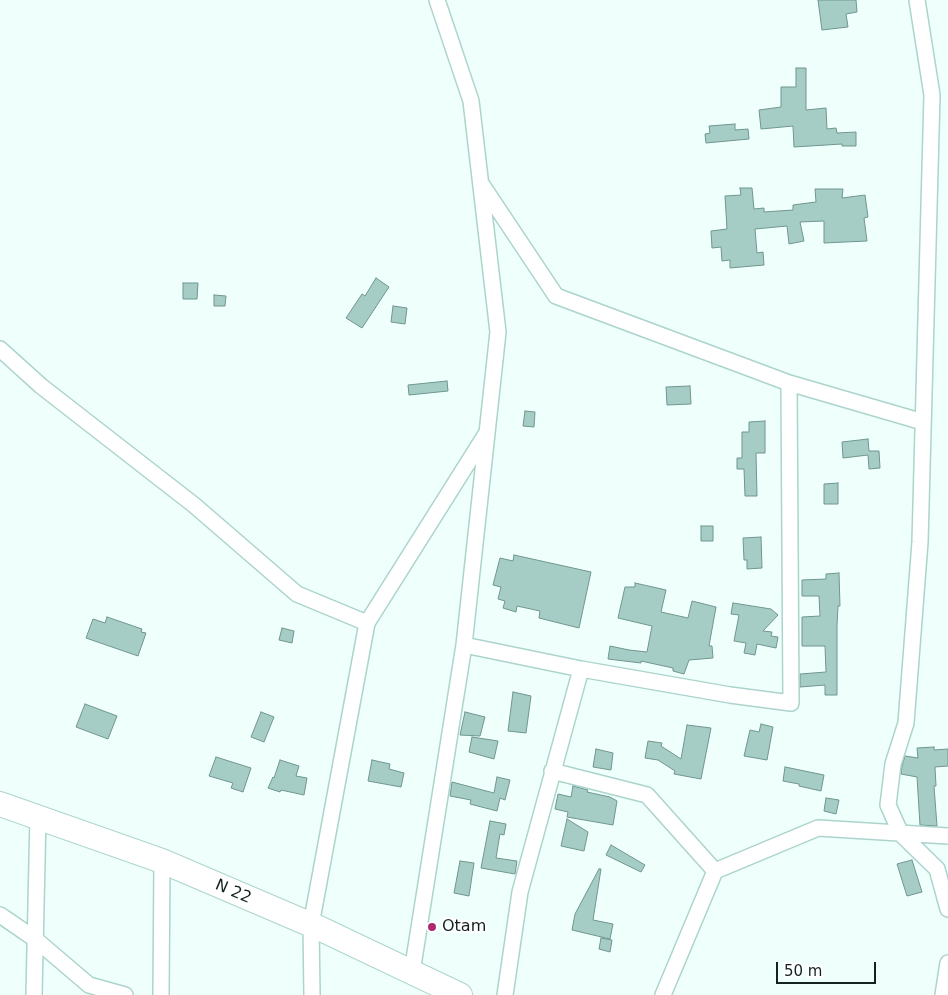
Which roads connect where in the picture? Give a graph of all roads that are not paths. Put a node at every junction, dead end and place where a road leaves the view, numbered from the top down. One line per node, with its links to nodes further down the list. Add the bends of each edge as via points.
1 (436, 0): 3 (street, via 470,101)
2 (917, 0): 6 (street, via 932,95)
3 (480, 182): 5 (street, via 556,296); 7 (street, via 498,332)
4 (0, 349): 8 (street, via 41,386 194,504 298,594)
5 (789, 383): 6 (street); 10 (street, via 791,703)
6 (923, 422): 14 (street, via 920,542 906,723 893,764 888,805)
7 (488, 430): 8 (street); 9 (street)
8 (367, 624): 20 (street)
9 (464, 644): 10 (street); 23 (street)
10 (581, 669): 11 (street)
11 (552, 771): 17 (street, via 647,796); 29 (street, via 520,892)
12 (0, 804): 13 (main road, N 22 / N 22)
13 (38, 816): 16 (main road, N 22 / N 22); 21 (street)
14 (901, 834): 15 (street); 17 (street, via 818,828); 18 (street, via 937,869)
15 (948, 836)
16 (162, 861): 20 (main road, N 22 / N 22); 26 (street)
17 (716, 871): 30 (street)
18 (948, 909)
19 (0, 915): 21 (street)
20 (311, 925): 23 (main road, N 22 / N 22); 27 (street)
21 (35, 939): 24 (street); 25 (street, via 89,985)
22 (948, 963): 31 (street)
23 (412, 972): 28 (main road, N 22 / N 22)
24 (34, 995)
25 (125, 995)
26 (161, 995)
27 (312, 995)
28 (460, 995)
29 (505, 995)
30 (663, 995)
31 (943, 995)

